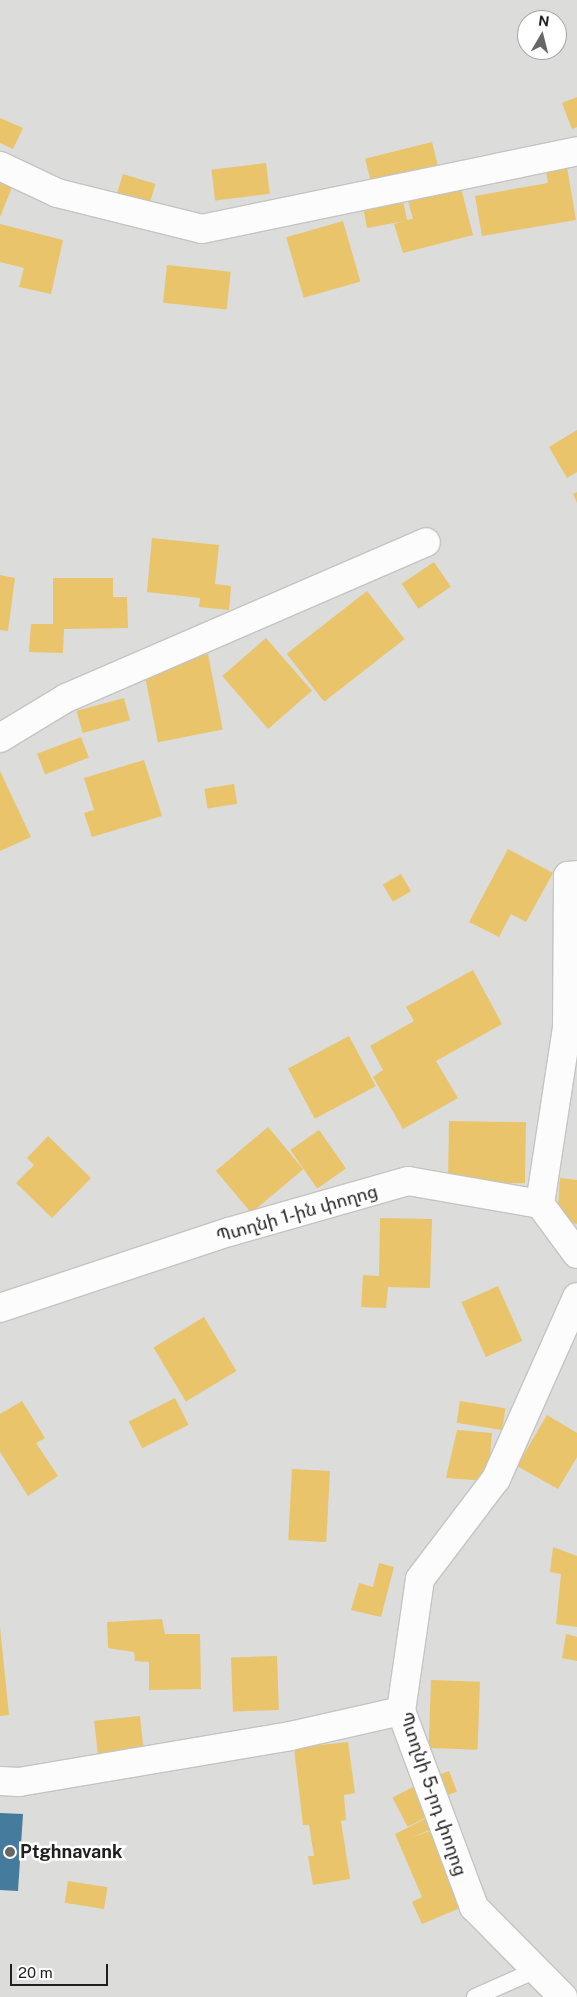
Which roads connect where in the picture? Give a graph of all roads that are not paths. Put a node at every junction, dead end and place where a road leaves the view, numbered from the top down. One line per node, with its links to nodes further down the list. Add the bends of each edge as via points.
1 (577, 151): 2 (street, via 202,229 57,193)
2 (0, 166)
3 (426, 542): 4 (street, via 66,698)
4 (0, 738)
5 (577, 875): 6 (street, via 568,876 566,1026)
6 (540, 1204): 7 (street); 9 (street, Պտղնի 1-ին փողոց, via 408,1181 229,1232)
7 (577, 1254)
8 (577, 1296): 10 (street, Պտղնի 5-րդ փողոց, via 496,1479 420,1580)
9 (0, 1307)
10 (401, 1711): 11 (street, via 290,1736 19,1782); 12 (street, Պտղնի 5-րդ փողոց, via 474,1908)
11 (0, 1781)
12 (534, 1971): 13 (lane); 14 (street, Պտղնի 5-րդ փողոց)
13 (475, 1997)
14 (563, 1997)

